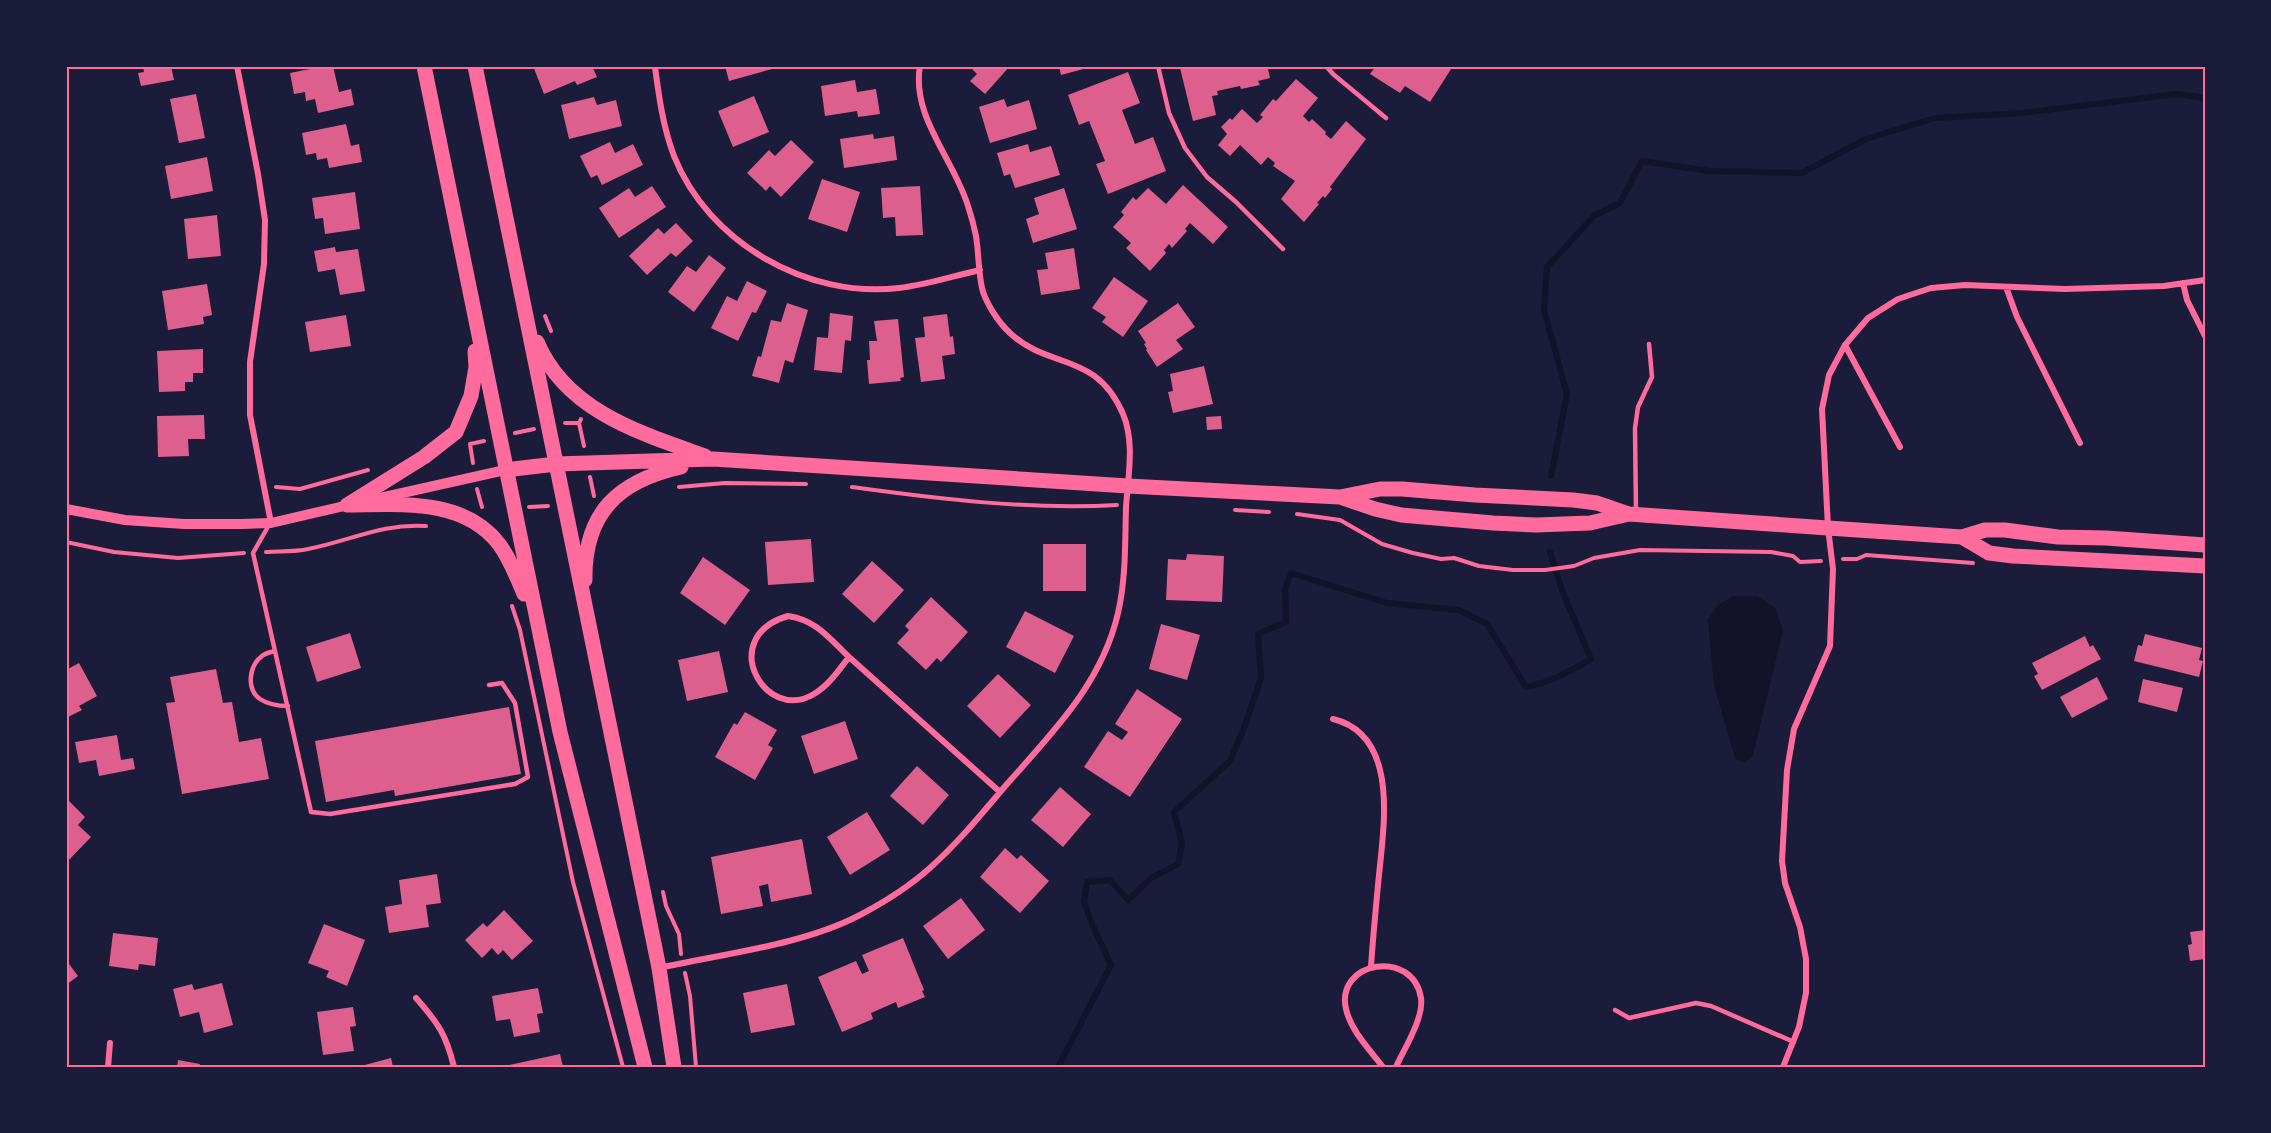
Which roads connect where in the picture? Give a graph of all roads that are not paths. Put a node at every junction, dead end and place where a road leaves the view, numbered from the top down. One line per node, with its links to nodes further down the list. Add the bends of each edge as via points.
1 (237, 66): 29 (street, via 265,220 264,264 250,362 250,415)
2 (424, 66): 14 (main road)
3 (475, 66): 15 (main road)
4 (920, 66): 10 (street, via 922,104 966,200 976,234)
5 (1158, 66): 9 (lane, via 1169,113 1185,148 1207,177)
6 (1326, 66): 8 (lane)
7 (655, 67): 10 (street, via 674,157 693,190 747,248 819,283 859,288 898,288)
8 (1386, 118)
9 (1282, 249)
10 (980, 270): 24 (street, via 984,292 995,315 1011,334 1031,348 1077,364 1115,396 1130,439)
11 (2205, 280): 12 (street)
12 (2183, 283): 13 (street, via 2065,289); 16 (street)
13 (2006, 287): 18 (street, via 1931,288 1898,299 1868,318); 19 (street)
14 (473, 306): 23 (main road); 26 (main road, via 476,367 471,396 456,432)
15 (526, 314): 21 (main road, via 543,356 564,384 594,408 631,430); 22 (main road)
16 (2205, 336)
17 (1649, 344): 28 (lane, via 1652,377 1638,407 1635,428)
18 (1845, 345): 20 (street); 30 (street, via 1829,375 1822,409)
19 (2080, 443)
20 (1900, 447)
21 (713, 459): 22 (main road); 24 (main road); 34 (main road, via 640,479 606,506 589,543)
22 (556, 464): 23 (main road); 34 (main road)
23 (505, 470): 26 (street); 35 (main road)
24 (1128, 486): 25 (main road); 41 (street, via 1118,613 1104,656 1082,697)
25 (1340, 497): 28 (main road, via 1402,489 1597,502); 28 (main road, via 1401,515 1500,524 1590,523)
26 (347, 505): 29 (street); 35 (main road, via 437,507 482,528 498,543 512,566)
27 (66, 509): 29 (street, via 125,520)
28 (1633, 514): 30 (main road)
29 (271, 523): 36 (lane, via 253,553)
30 (1828, 528): 31 (main road); 46 (street, via 1832,560 1830,646 1794,729 1784,806 1785,883 1806,959 1806,993)
31 (1962, 537): 32 (main road, via 1985,530 2005,530 2058,537); 33 (main road, via 1989,553 2013,556)
32 (2205, 545)
33 (2205, 566)
34 (585, 608): 43 (main road)
35 (536, 619): 50 (main road, via 560,732)
36 (275, 651): 39 (lane); 39 (lane, via 262,655 252,668 251,684 258,698)
37 (849, 657): 37 (street, via 813,695 794,700 776,696 760,683 752,667 751,649 771,621 788,616 820,628); 41 (street)
38 (489, 685): 39 (lane, via 502,683 515,703 528,777 498,788 330,814 311,812)
39 (288, 706)
40 (1333, 719): 42 (street, via 1359,730 1373,749 1383,784 1385,814)
41 (1000, 792): 43 (street, via 930,868 857,916 816,933)
42 (1371, 967): 52 (street, via 1356,975 1347,990 1345,1007 1351,1023); 53 (street, via 1403,970 1416,984 1421,999 1419,1017)
43 (659, 968): 51 (main road)
44 (416, 998): 49 (street, via 448,1043)
45 (1615, 1010): 46 (lane, via 1629,1018 1696,1003)
46 (1794, 1042): 54 (street)
47 (110, 1043): 48 (street)
48 (108, 1067)
49 (454, 1067)
50 (645, 1067)
51 (674, 1067)
52 (1383, 1067)
53 (1396, 1067)
54 (1783, 1067)

